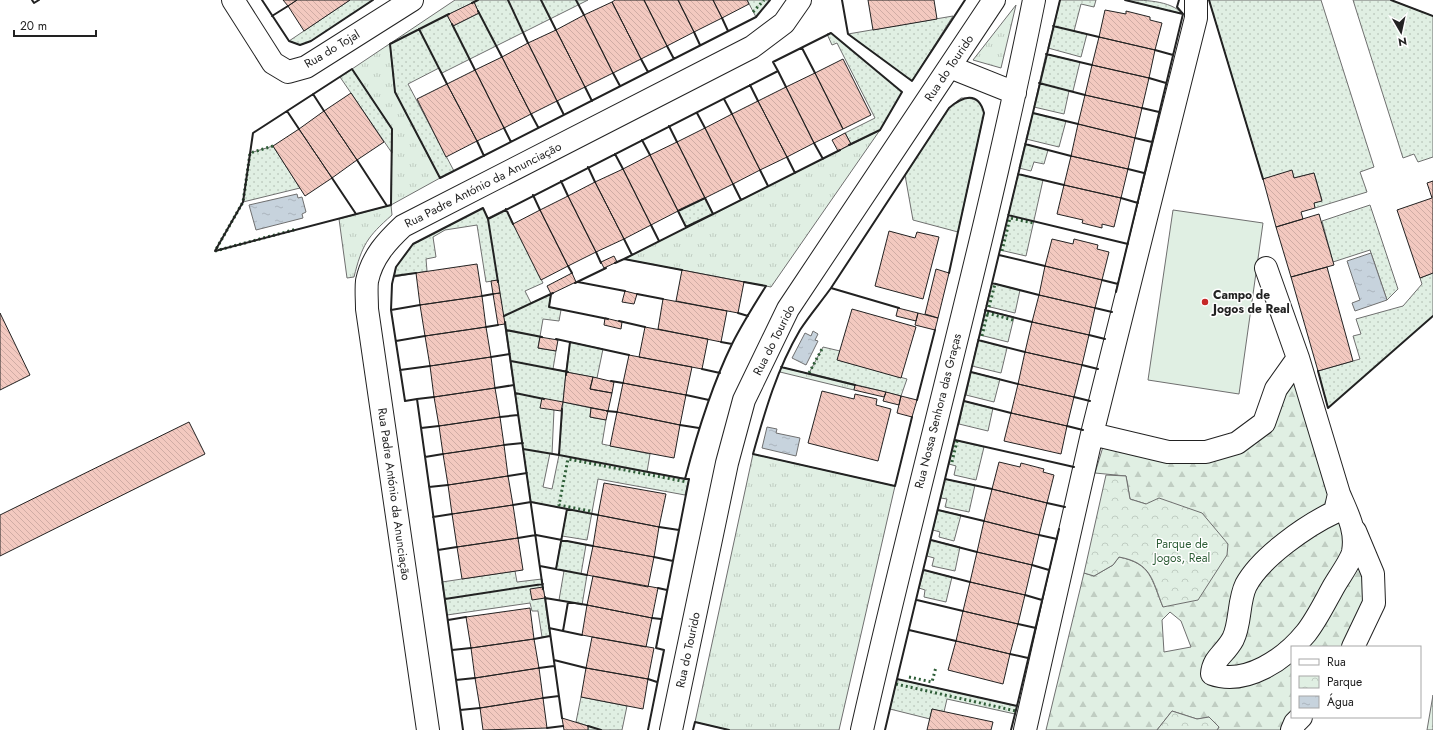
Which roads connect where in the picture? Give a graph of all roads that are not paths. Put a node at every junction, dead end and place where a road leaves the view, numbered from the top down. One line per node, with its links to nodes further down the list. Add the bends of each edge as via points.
1 (233, 0): 2 (street, Rua do Tojal, via 272,63 288,72 306,67)
2 (412, 0)
3 (800, 0): 18 (street, Rua Padre António da Anunciação, via 784,24 752,47 403,226 385,243 374,260 367,281 367,309)
4 (994, 0): 7 (street, Rua do Tourido)
5 (1034, 0): 8 (street, Rua Nossa Senhora das Graças)
6 (1196, 9): 11 (street)
7 (950, 67): 8 (street); 19 (street, Rua do Tourido, via 788,309 744,400 727,463)
8 (1015, 93): 20 (street, Rua Nossa Senhora das Graças)
9 (1266, 268): 10 (street)
10 (1298, 358): 11 (street, via 1276,389 1264,423 1237,443 1206,452 1168,452); 12 (street)
11 (1092, 434): 21 (street)
12 (1339, 494): 13 (street); 14 (street, via 1335,512 1312,523 1270,556 1246,586 1234,637 1213,664 1212,674 1224,678 1251,673 1269,665)
13 (1353, 526): 15 (street, via 1353,552 1317,617 1305,634); 16 (street, via 1373,574 1374,603)
14 (1291, 646)
15 (1291, 646)
16 (1353, 646)
17 (1300, 718): 22 (street)
18 (428, 730)
19 (671, 730)
20 (862, 730)
21 (1025, 730)
22 (1292, 730)

